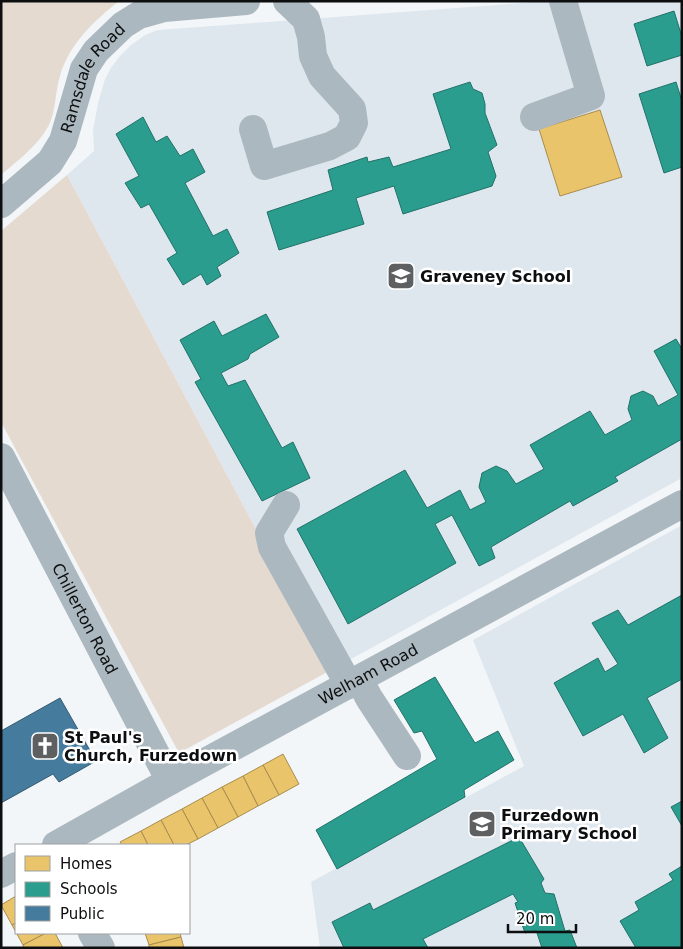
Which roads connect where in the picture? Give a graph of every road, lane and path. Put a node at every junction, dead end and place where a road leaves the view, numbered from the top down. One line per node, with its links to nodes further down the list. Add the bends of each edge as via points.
1 (246, 1): 6 (street, Ramsdale Road, via 164,8 139,15 123,25 96,51 84,69 63,142 50,162)
2 (287, 1): 5 (street, via 306,19 313,56 322,76 352,109 354,123 347,137 330,146 264,166)
3 (563, 1): 4 (street, via 591,96)
4 (534, 117)
5 (253, 129)
6 (1, 204)
7 (1, 457): 12 (street, Chillerton Road)
8 (682, 504): 10 (street, Welham Road)
9 (286, 505): 10 (street, via 269,533 272,547)
10 (354, 682): 11 (street, via 369,698); 12 (street, Welham Road)
11 (407, 756)
12 (170, 781): 13 (street, Welham Road)
13 (58, 844)
14 (15, 867): 15 (street)
15 (1, 874)
16 (93, 934): 17 (street)
17 (101, 948)

